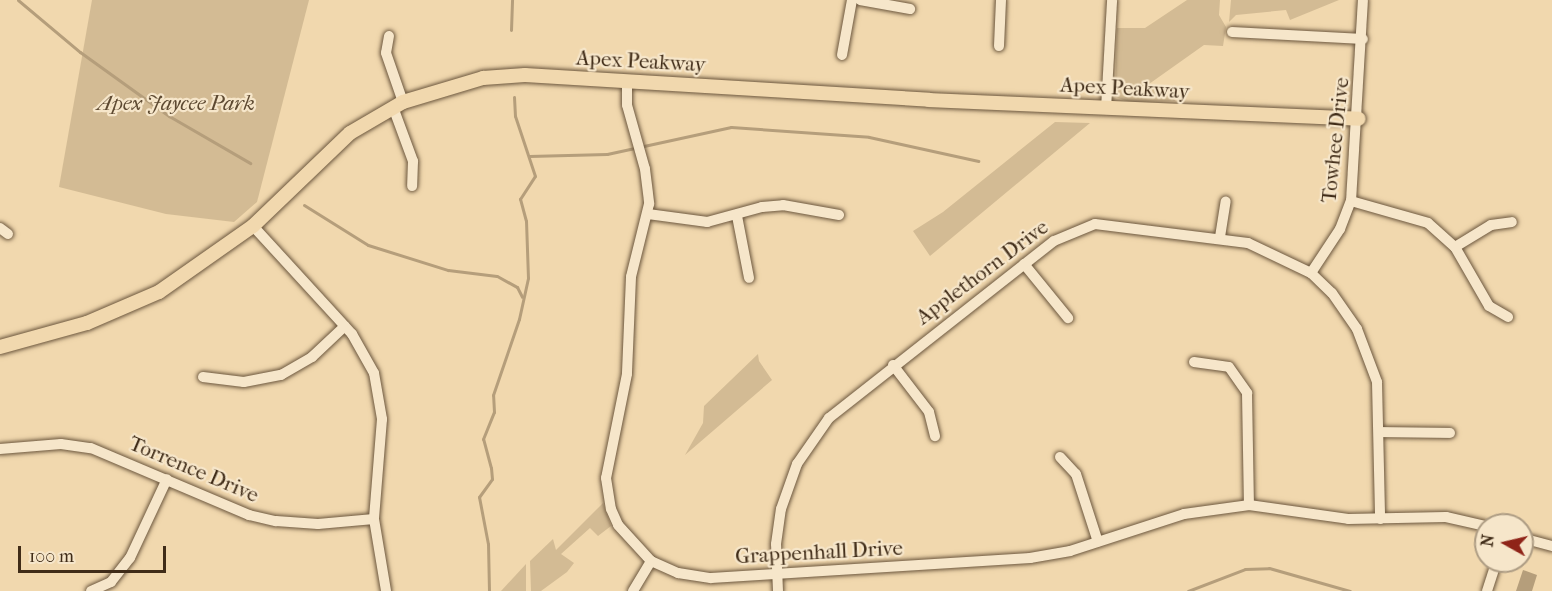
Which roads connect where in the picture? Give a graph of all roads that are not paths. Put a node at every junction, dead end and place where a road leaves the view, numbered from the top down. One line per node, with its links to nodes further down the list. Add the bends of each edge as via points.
1 (852, 0): 11 (street)
2 (860, 0): 6 (street)
3 (1001, 0): 10 (street)
4 (1112, 0): 14 (street)
5 (1363, 0): 9 (street, Towhee Drive)
6 (910, 9)
7 (1232, 32): 9 (street)
8 (389, 36): 13 (street, via 386,53)
9 (1363, 39): 15 (street, Towhee Drive)
10 (999, 46)
11 (842, 55)
12 (627, 81): 13 (main road, Apex Peakway, via 525,75 483,78); 14 (main road, Apex Peakway); 19 (street, Grappenhall Drive, via 627,105 645,169)
13 (398, 104): 16 (street, via 409,146); 23 (main road, Apex Peakway, via 350,133)
14 (1106, 109): 15 (main road, Apex Peakway)
15 (1359, 119): 18 (street, Towhee Drive)
16 (412, 186)
17 (1226, 201): 24 (street)
18 (1351, 201): 25 (street, via 1422,220); 27 (street, Towhee Drive, via 1340,229)
19 (648, 214): 21 (street, via 697,223); 49 (street, Grappenhall Drive, via 631,278 627,374 606,478 618,525)
20 (839, 215): 21 (street, via 783,205)
21 (737, 216): 28 (street)
22 (1512, 222): 25 (street, via 1491,225)
23 (253, 226): 31 (street); 32 (main road, Apex Peakway, via 189,274 127,308 51,335)
24 (1220, 237): 26 (street, Applethorn Drive, via 1095,224 1067,232); 27 (street, Applethorn Drive, via 1258,246)
25 (1455, 247): 29 (street, via 1489,306)
26 (1024, 264): 30 (street); 34 (street, Applethorn Drive)
27 (1311, 273): 36 (street, Applethorn Drive, via 1345,310 1366,347 1377,382)
28 (749, 278)
29 (1508, 317)
30 (1068, 318)
31 (345, 326): 35 (street, via 312,357 281,375 244,382); 43 (street, via 367,358 380,400)
32 (0, 347)
33 (1194, 362): 42 (street, via 1229,367 1248,393)
34 (893, 365): 38 (street, via 929,412); 51 (street, Applethorn Drive, via 840,407 803,453 781,510 776,544)
35 (203, 377)
36 (1380, 432): 37 (street); 44 (street, Applethorn Drive)
37 (1450, 433)
38 (935, 436)
39 (0, 449): 41 (street, Torrence Drive, via 78,446 111,454)
40 (1060, 457): 47 (street, via 1076,474)
41 (167, 479): 43 (street, Torrence Drive, via 249,515 276,521 318,524); 52 (street, via 130,558 111,582)
42 (1249, 505): 44 (street, Grappenhall Drive, via 1348,519); 47 (street, Grappenhall Drive, via 1184,514)
43 (374, 519): 53 (street)
44 (1380, 519): 45 (street, Grappenhall Drive, via 1446,517)
45 (1474, 523)
46 (1534, 541): 48 (street)
47 (1098, 542): 51 (street, Grappenhall Drive, via 1030,558)
48 (1552, 546)
49 (651, 561): 51 (street, Grappenhall Drive, via 698,577); 54 (street)
50 (1493, 573): 56 (street)
51 (778, 576): 55 (street, Applethorn Drive)
52 (91, 591)
53 (386, 591)
54 (633, 591)
55 (778, 591)
56 (1487, 591)

